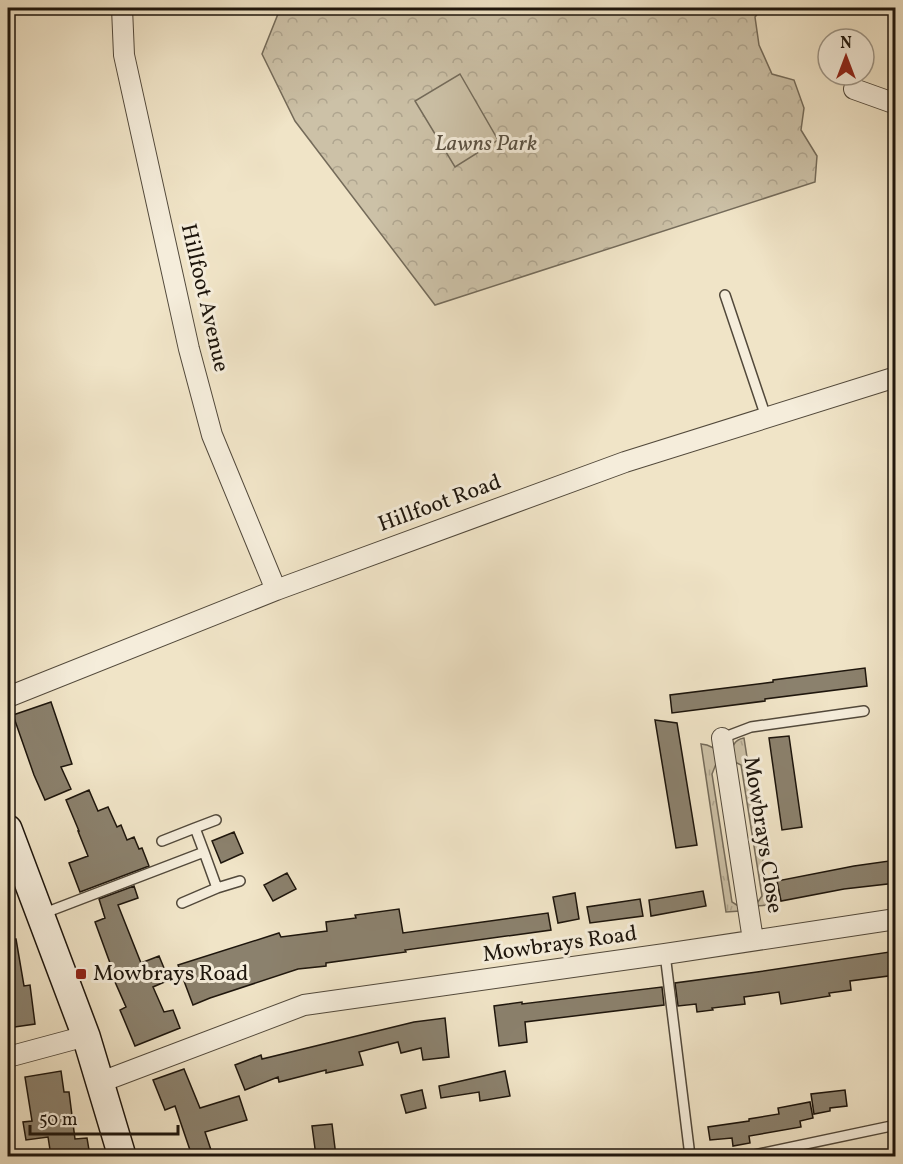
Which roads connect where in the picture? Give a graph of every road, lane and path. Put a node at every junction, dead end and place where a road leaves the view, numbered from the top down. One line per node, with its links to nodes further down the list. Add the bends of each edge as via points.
1 (122, 8): 7 (street, Hillfoot Avenue, via 124,55 189,349 212,435)
2 (854, 89): 3 (street)
3 (896, 104)
4 (725, 295): 6 (lane)
5 (896, 377): 6 (street, Hillfoot Road)
6 (766, 417): 7 (street, Hillfoot Road, via 625,462)
7 (276, 590): 8 (street, Hillfoot Road)
8 (8, 697)
9 (864, 711): 10 (lane, via 751,727)
10 (722, 738): 21 (street, Mowbrays Close)
11 (216, 820): 12 (lane)
12 (195, 828): 14 (lane); 15 (lane)
13 (8, 829): 19 (main road)
14 (162, 841)
15 (204, 852): 17 (lane); 19 (lane)
16 (240, 881): 17 (lane)
17 (217, 888): 18 (lane)
18 (182, 903)
19 (39, 915): 23 (main road)
20 (896, 920): 21 (street, Mowbrays Road)
21 (753, 940): 22 (street, Mowbrays Road)
22 (665, 954): 25 (street, Mowbrays Road, via 304,1005); 28 (lane)
23 (86, 1036): 24 (street); 25 (main road)
24 (8, 1057)
25 (101, 1082): 27 (main road)
26 (896, 1125): 29 (lane)
27 (122, 1156)
28 (690, 1156)
29 (749, 1156)

